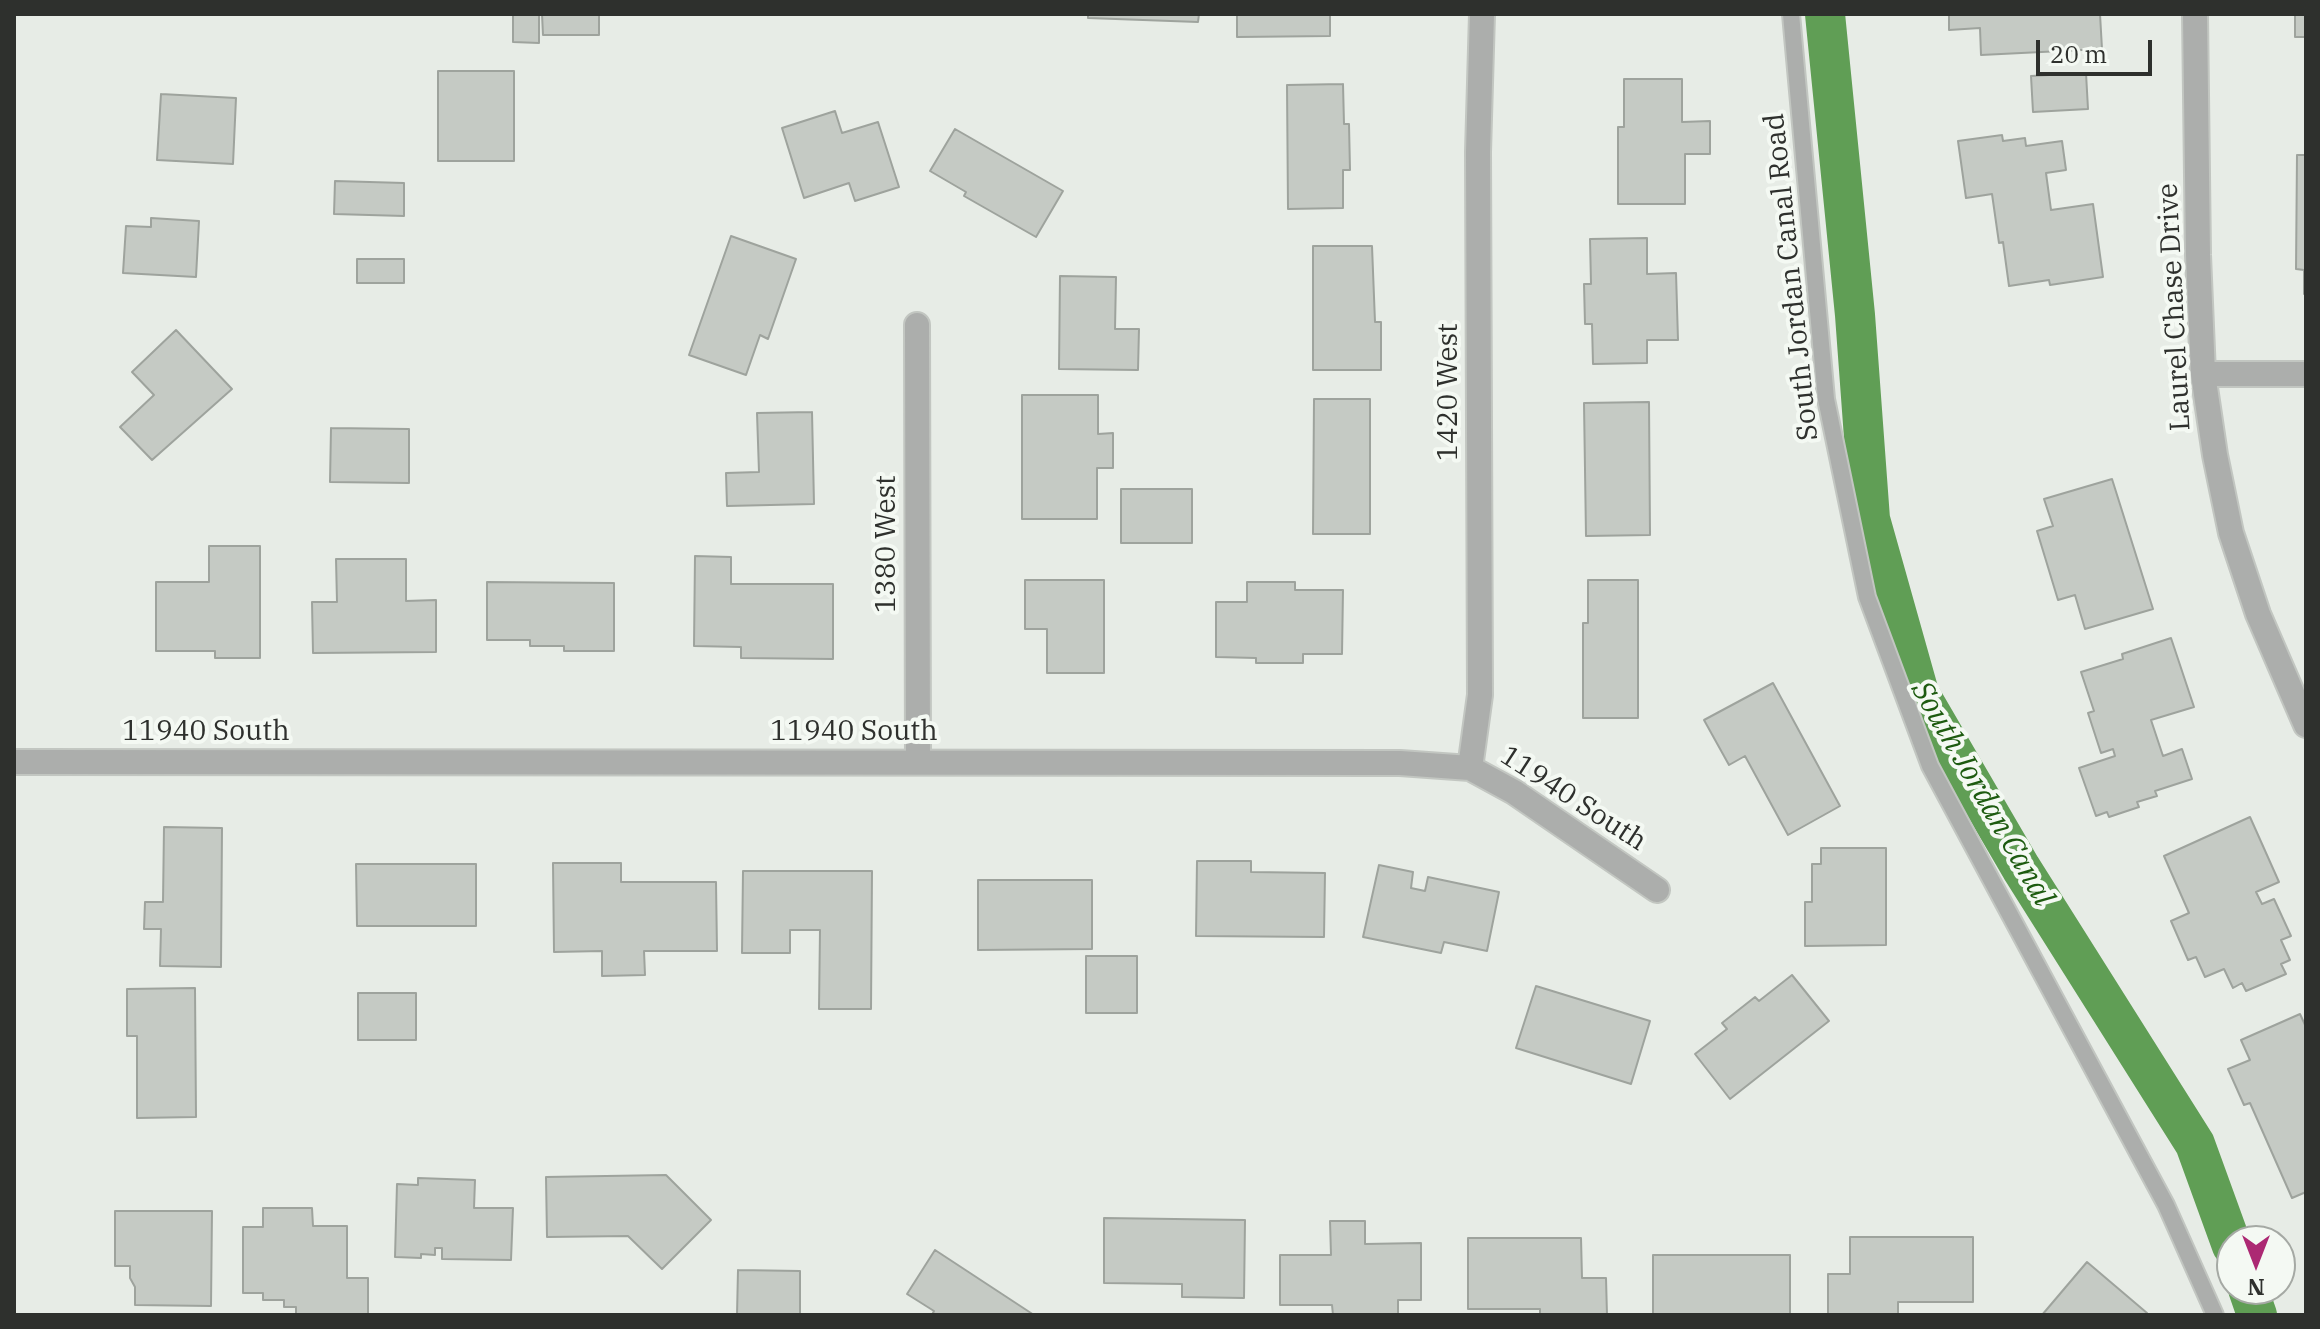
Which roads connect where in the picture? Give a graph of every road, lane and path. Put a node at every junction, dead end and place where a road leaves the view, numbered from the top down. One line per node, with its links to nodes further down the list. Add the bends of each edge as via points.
1 (1482, 14): 10 (street, 1420 West, via 1480,695)
2 (1791, 14): 12 (lane, South Jordan Canal Road, via 1826,399 1867,597 1930,766 2166,1205)
3 (2195, 14): 5 (street, Laurel Chase Drive)
4 (917, 325): 9 (street, 1380 West)
5 (2203, 374): 6 (street); 7 (street, Laurel Chase Drive, via 2231,533 2258,614)
6 (2306, 374)
7 (2306, 725)
8 (14, 762): 9 (street, 11940 South)
9 (918, 762): 10 (street, 11940 South, via 1400,763)
10 (1470, 768): 11 (street, 11940 South)
11 (1657, 890)
12 (2215, 1315)

